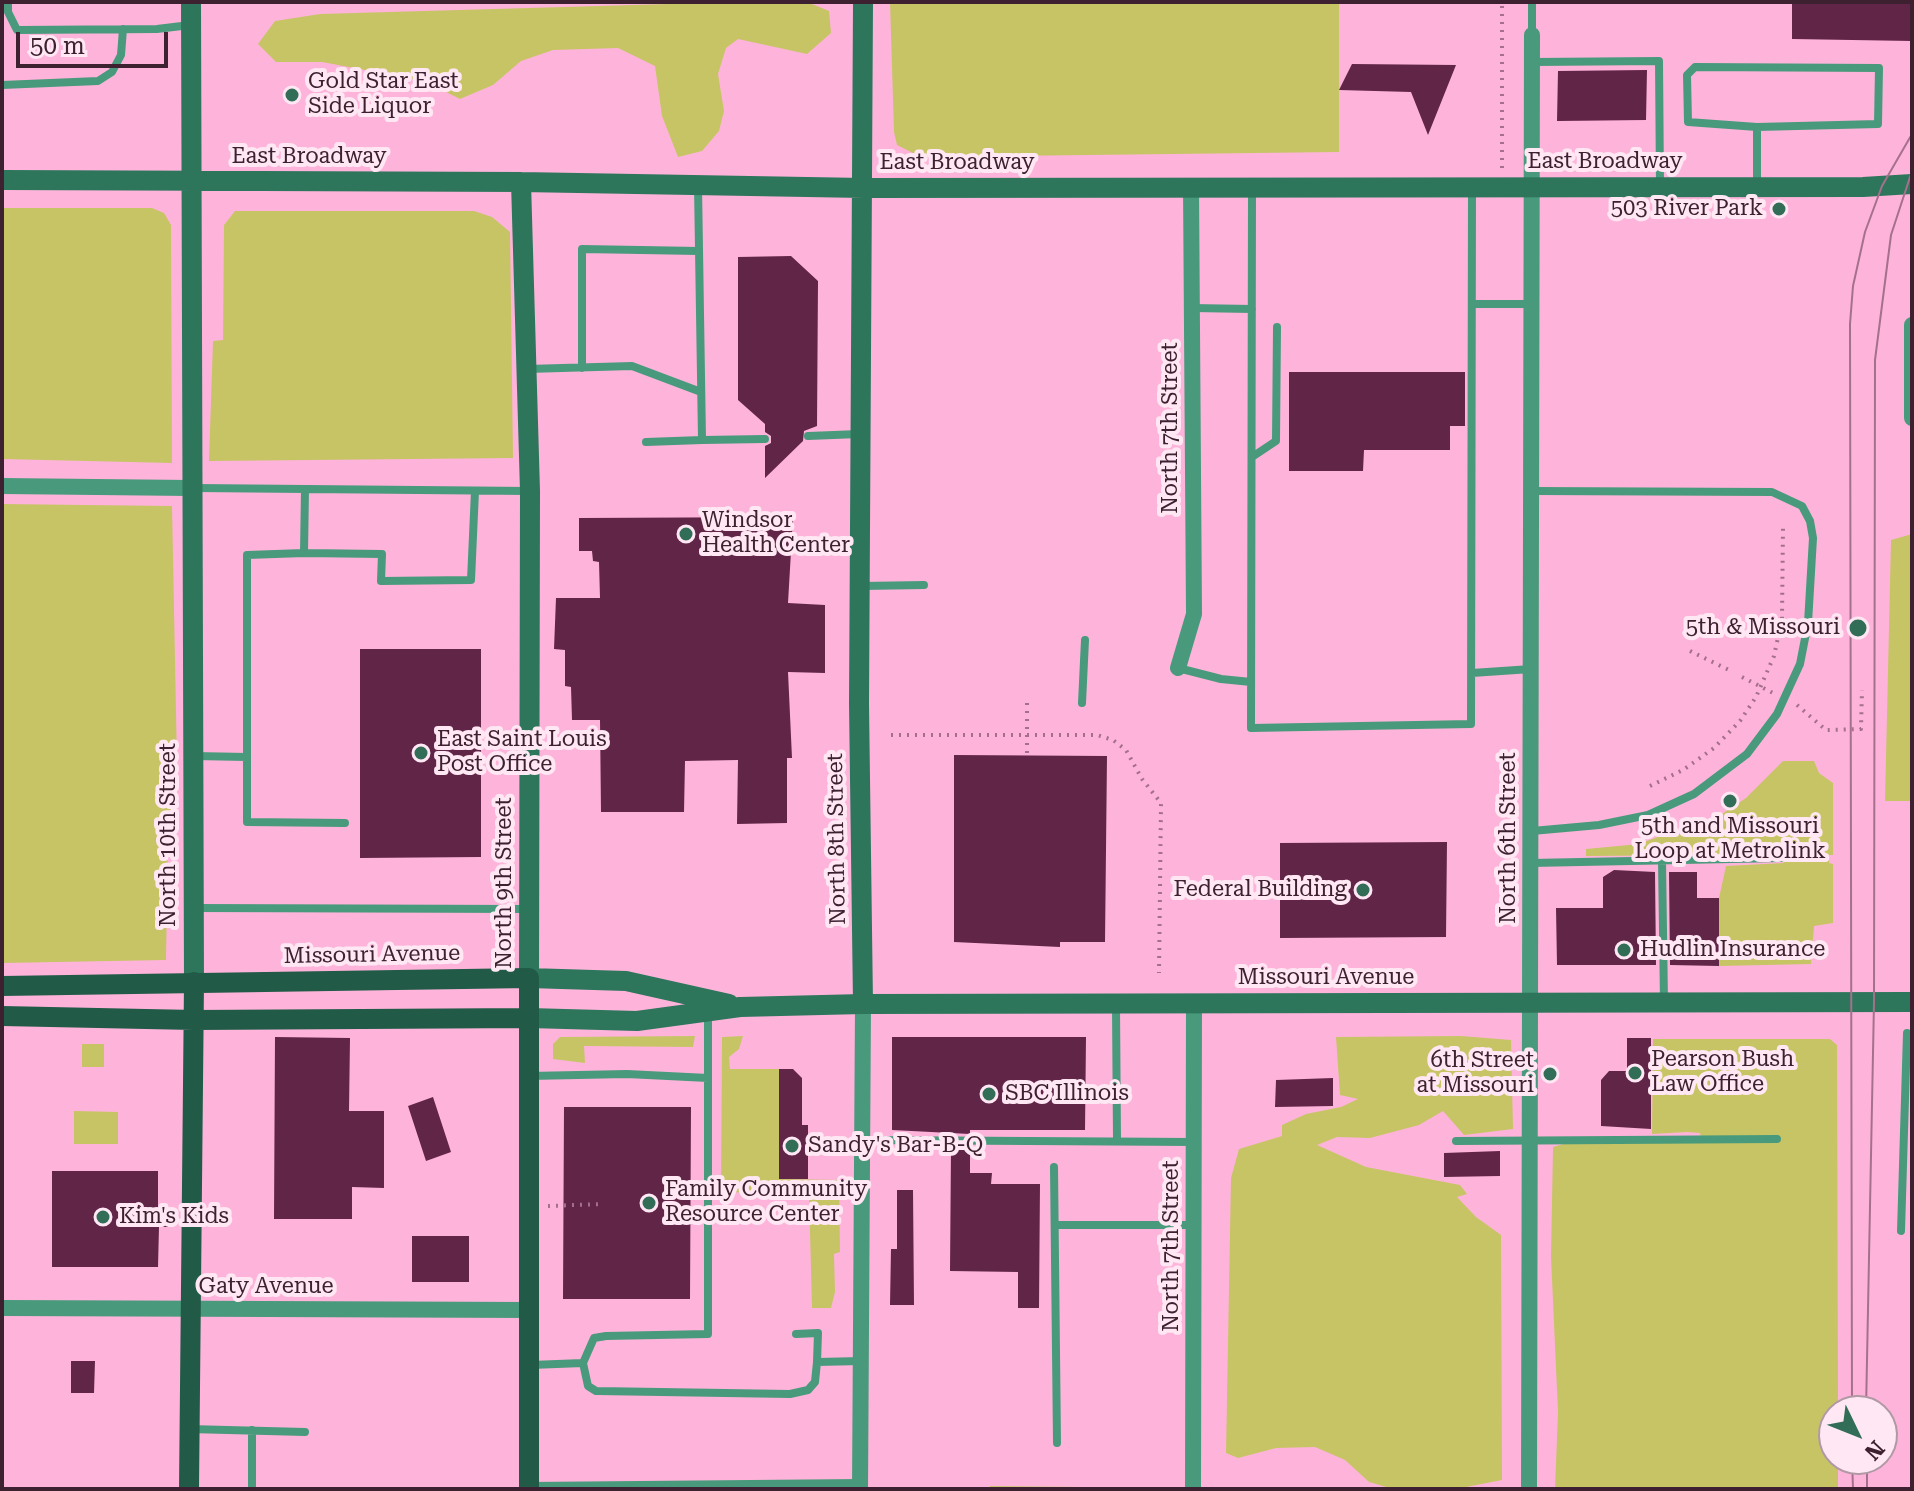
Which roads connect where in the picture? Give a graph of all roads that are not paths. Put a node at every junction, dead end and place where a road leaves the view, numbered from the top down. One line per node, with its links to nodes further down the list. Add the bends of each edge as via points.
1 (8, 2): 6 (lane, via 17,30)
2 (191, 2): 5 (main road, North 10th Street)
3 (863, 2): 22 (main road, North 8th Street)
4 (1532, 2): 7 (lane)
5 (191, 25): 6 (lane); 12 (main road, North 10th Street)
6 (123, 29): 9 (lane, via 121,55 112,72 98,81)
7 (1532, 35): 8 (street, North 6th Street)
8 (1533, 62): 19 (street, North 6th Street); 20 (lane, via 1659,61)
9 (2, 85)
10 (1757, 127): 10 (lane, via 1878,124 1879,68 1695,67 1687,75 1688,122); 21 (lane)
11 (2, 180): 12 (main road, East Broadway)
12 (192, 181): 13 (main road, East Broadway); 41 (main road, North 10th Street)
13 (521, 182): 15 (main road, East Broadway); 31 (main road, North 9th Street)
14 (1912, 184): 21 (main road, East Broadway)
15 (698, 185): 22 (main road, East Broadway); 23 (lane)
16 (1191, 186): 17 (main road, East Broadway); 22 (main road, East Broadway); 26 (street, North 7th Street)
17 (1252, 186): 18 (main road, East Broadway); 27 (lane)
18 (1472, 186): 19 (main road, East Broadway); 24 (lane)
19 (1532, 186): 20 (main road, East Broadway); 25 (street, North 6th Street)
20 (1660, 186): 21 (main road, East Broadway)
21 (1757, 187)
22 (864, 188): 34 (main road, North 8th Street)
23 (699, 251): 30 (lane, via 582,249); 32 (lane)
24 (1473, 304): 25 (lane); 52 (lane)
25 (1532, 304): 45 (street, North 6th Street)
26 (1192, 308): 27 (lane); 50 (street, North 7th Street, via 1194,614)
27 (1252, 309): 39 (lane)
28 (1912, 325): 33 (street)
29 (1277, 327): 39 (lane, via 1276,441)
30 (582, 368): 31 (lane); 32 (lane, via 632,366)
31 (526, 369): 44 (main road, North 9th Street)
32 (701, 392): 37 (lane)
33 (1912, 418)
34 (863, 434): 35 (lane); 48 (main road, North 8th Street)
35 (808, 436)
36 (765, 439): 37 (lane)
37 (702, 440): 38 (lane)
38 (646, 442)
39 (1252, 457): 53 (lane)
40 (2, 486): 41 (street)
41 (190, 488): 42 (lane); 55 (main road, North 10th Street)
42 (305, 489): 43 (lane); 46 (lane)
43 (475, 491): 44 (lane); 46 (lane, via 471,580 381,581 382,554)
44 (530, 491): 63 (main road, North 9th Street)
45 (1532, 491): 51 (street, North 6th Street); 58 (lane, via 1772,492 1802,506 1813,538 1800,664 1782,707 1747,754 1694,794 1648,815)
46 (304, 553): 56 (lane, via 247,555)
47 (924, 585): 48 (lane)
48 (861, 586): 72 (main road, North 8th Street)
49 (1085, 640): 54 (lane)
50 (1178, 668): 53 (lane)
51 (1532, 669): 52 (lane); 58 (street, North 6th Street)
52 (1472, 673): 53 (lane, via 1471,724 1251,728)
53 (1251, 682)
54 (1082, 703)
55 (192, 756): 56 (lane); 62 (main road, North 10th Street)
56 (247, 757): 57 (lane, via 247,822)
57 (345, 823)
58 (1532, 831): 61 (street, North 6th Street)
59 (1782, 858): 60 (lane)
60 (1662, 860): 61 (lane); 68 (lane)
61 (1531, 863): 67 (street, North 6th Street)
62 (193, 908): 63 (lane); 65 (main road, North 10th Street)
63 (529, 909): 64 (main road, North 9th Street)
64 (529, 978): 65 (main road, Missouri Avenue); 73 (main road, Missouri Avenue, via 626,981); 76 (main road, North 9th Street)
65 (194, 982): 66 (main road, Missouri Avenue); 77 (main road, North 10th Street)
66 (2, 986)
67 (1531, 1002): 68 (main road, Missouri Avenue); 71 (main road, Missouri Avenue); 81 (street, North 6th Street)
68 (1664, 1002): 69 (main road, Missouri Avenue)
69 (1912, 1002)
70 (1116, 1003): 71 (main road, Missouri Avenue); 72 (main road, Missouri Avenue); 84 (lane)
71 (1194, 1003): 86 (street, North 7th Street)
72 (863, 1004): 73 (main road, Missouri Avenue); 83 (street, North 8th Street)
73 (740, 1007): 74 (main road, Missouri Avenue)
74 (708, 1012): 76 (main road, Missouri Avenue, via 637,1021); 80 (lane)
75 (2, 1016): 77 (main road, Missouri Avenue)
76 (529, 1018): 77 (main road, Missouri Avenue); 79 (main road, North 9th Street)
77 (194, 1020): 92 (main road, North 10th Street)
78 (1907, 1033): 90 (lane)
79 (528, 1076): 80 (lane); 93 (main road, North 9th Street)
80 (708, 1078): 97 (lane, via 708,1334 594,1338)
81 (1530, 1139): 82 (lane); 85 (lane); 108 (street, North 6th Street)
82 (1777, 1139)
83 (862, 1140): 84 (lane); 95 (street, North 8th Street)
84 (1117, 1141): 86 (lane)
85 (1456, 1141)
86 (1194, 1142): 89 (street, North 7th Street)
87 (1054, 1167): 88 (lane)
88 (1055, 1225): 89 (lane); 102 (lane)
89 (1194, 1225): 107 (street, North 7th Street)
90 (1901, 1231)
91 (2, 1308): 92 (street, Gaty Avenue)
92 (188, 1309): 93 (street, Gaty Avenue); 99 (main road, North 10th Street)
93 (530, 1310): 98 (main road, North 9th Street)
94 (796, 1334): 96 (lane, via 818,1333)
95 (861, 1361): 96 (lane); 103 (street, North 8th Street)
96 (817, 1362): 97 (lane, via 815,1382 808,1390 790,1394 596,1391 588,1386)
97 (583, 1363): 98 (lane)
98 (530, 1365): 104 (main road, North 9th Street)
99 (189, 1429): 100 (lane); 105 (main road, North 10th Street)
100 (252, 1430): 101 (lane); 106 (lane)
101 (305, 1432)
102 (1057, 1443)
103 (860, 1486): 104 (lane)
104 (529, 1487)
105 (189, 1489)
106 (252, 1489)
107 (1193, 1489)
108 (1529, 1489)

